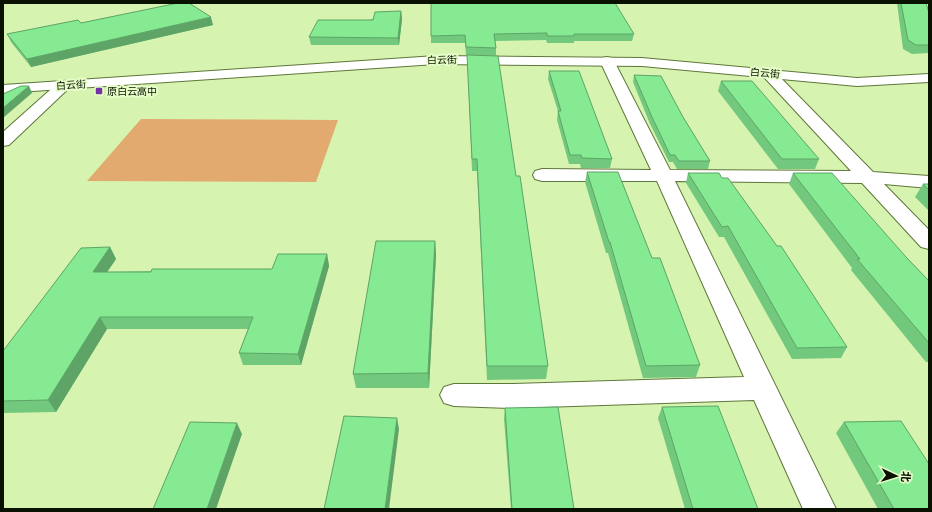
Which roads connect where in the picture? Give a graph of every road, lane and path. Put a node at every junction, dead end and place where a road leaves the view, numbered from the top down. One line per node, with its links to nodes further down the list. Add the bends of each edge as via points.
1 (607, 61): 2 (street, 白云街); 4 (street, 白云街, via 436,60); 8 (street)
2 (768, 74): 3 (street, 白云街, via 858,82); 9 (street)
3 (929, 78)
4 (64, 85): 5 (street, 白云街); 6 (street)
5 (3, 89)
6 (3, 141)
7 (542, 175): 8 (street)
8 (663, 175): 9 (street); 12 (street)
9 (867, 177): 10 (street); 11 (street)
10 (929, 182)
11 (929, 242)
12 (763, 388): 13 (street, via 513,396); 14 (street)
13 (454, 395)
14 (820, 509)

